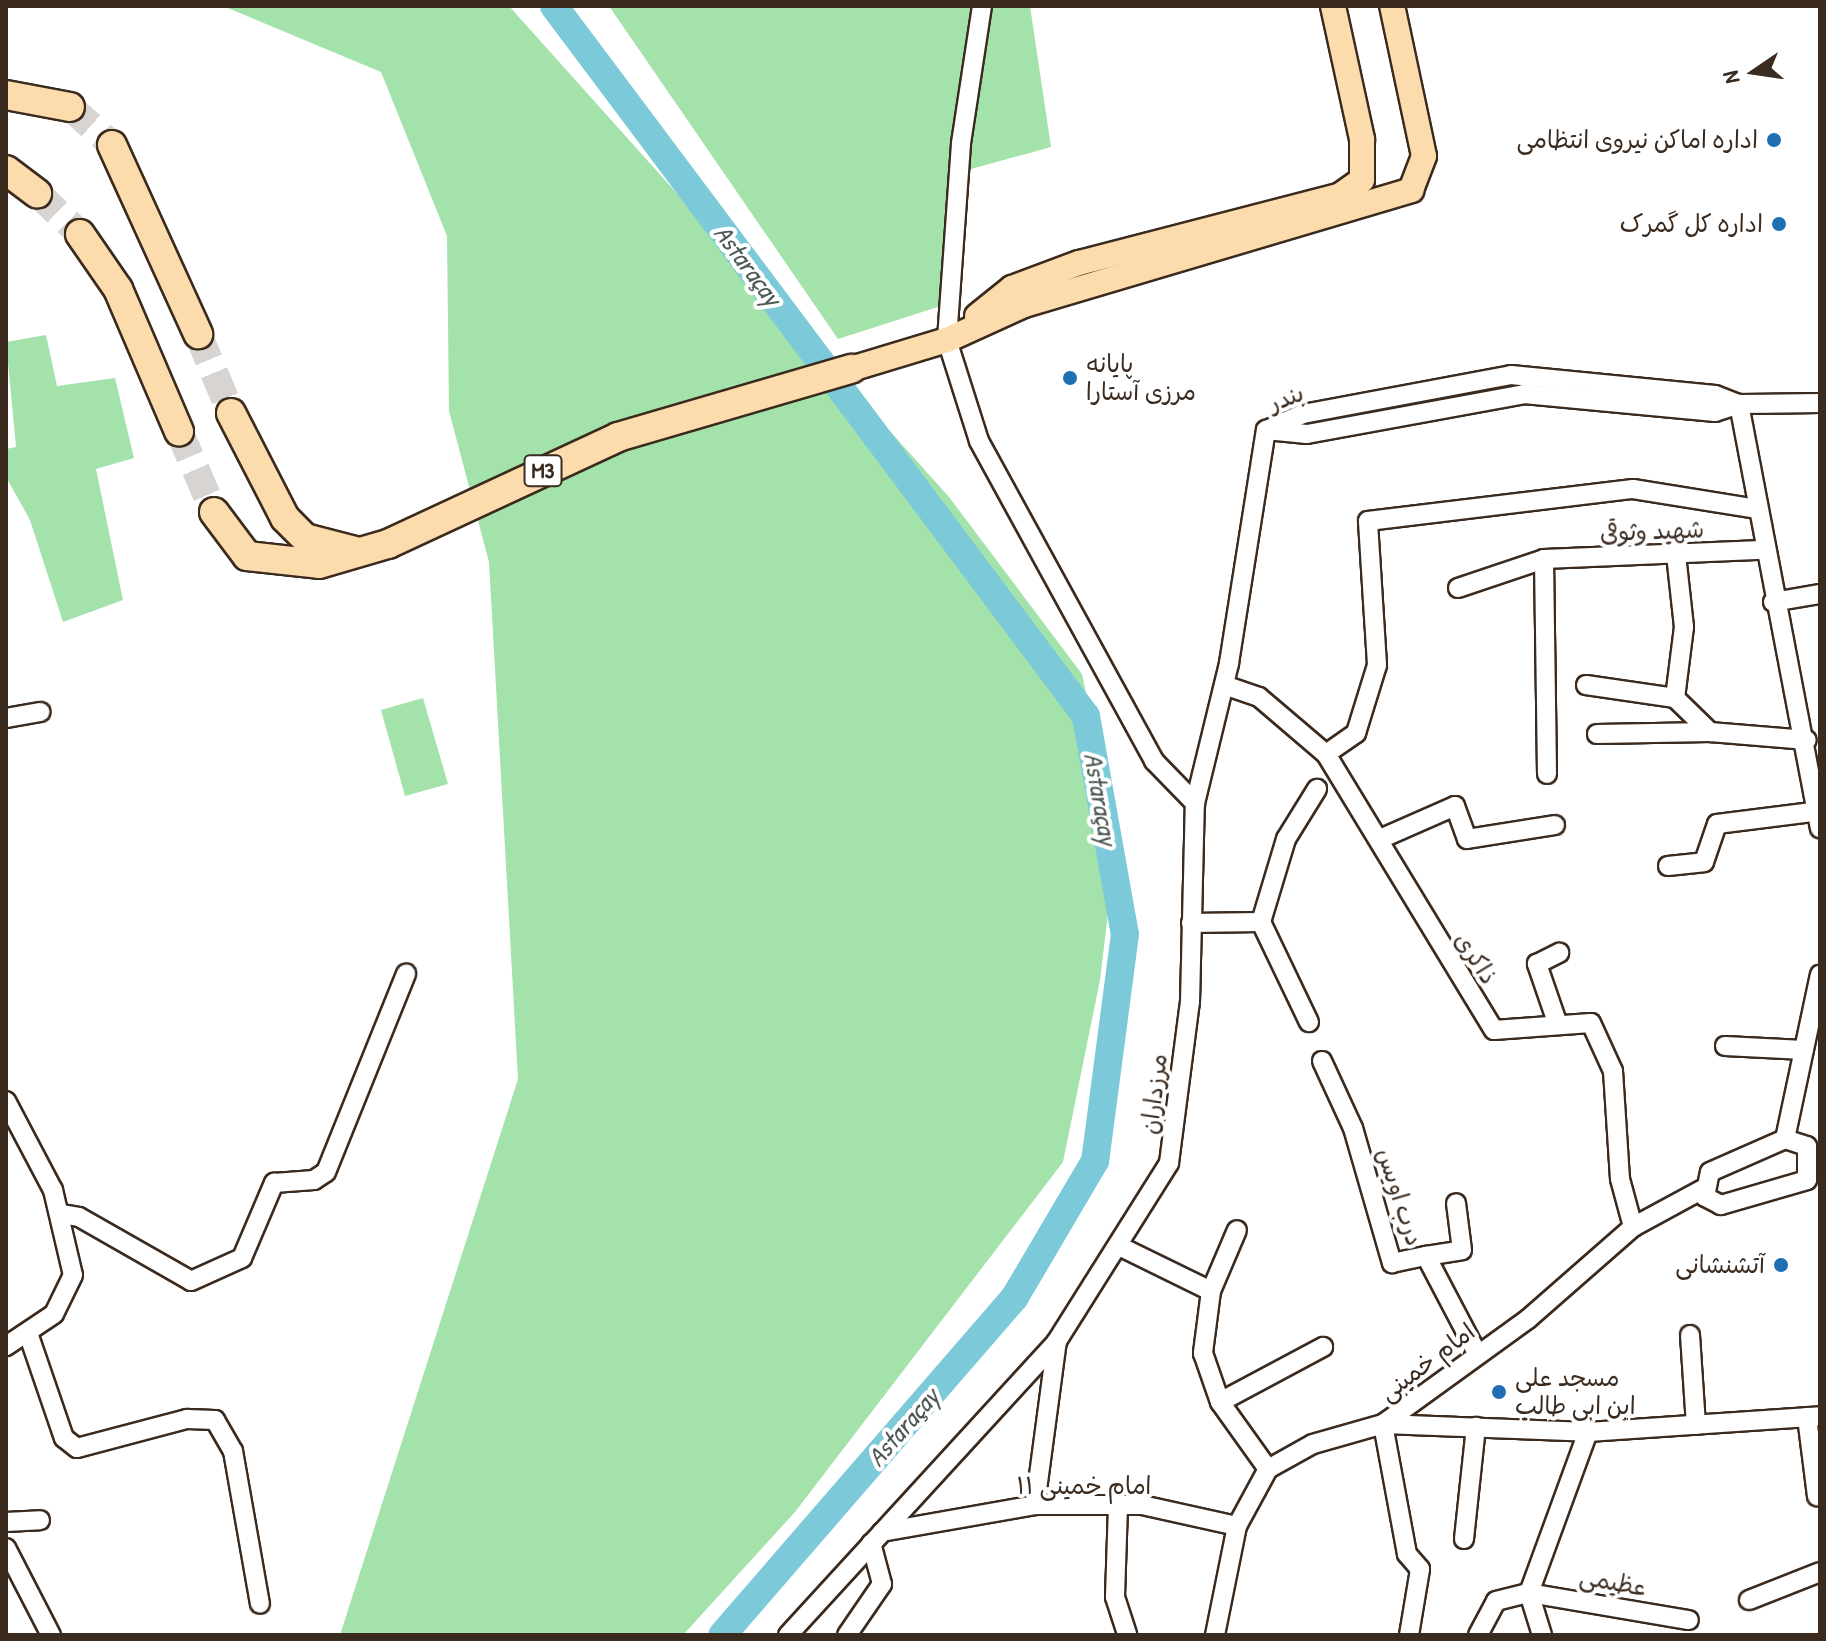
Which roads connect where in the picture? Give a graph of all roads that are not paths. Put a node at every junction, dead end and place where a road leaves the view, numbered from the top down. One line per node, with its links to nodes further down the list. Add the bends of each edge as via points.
1 (982, 6): 11 (street, via 961,144)
2 (1333, 6): 11 (main road, via 1362,139 1362,180 1339,196 1241,216 1012,288)
3 (1392, 6): 11 (main road, via 1424,156 1411,190 1024,305)
4 (6, 95): 5 (highway)
5 (70, 107)
6 (112, 145): 10 (highway)
7 (6, 170): 8 (highway)
8 (37, 193)
9 (80, 234): 17 (highway, via 118,289)
10 (198, 334)
11 (947, 340): 12 (main road); 38 (street, via 979,441 1154,761)
12 (851, 369): 21 (highway, M3, via 618,437)
13 (1820, 403): 14 (street, بندر)
14 (1739, 404): 16 (street, بندر, via 1715,395 1511,375 1303,414); 18 (street)
15 (231, 413): 21 (highway, via 285,518 305,538)
16 (1266, 430): 27 (street, مرزداران)
17 (179, 431)
18 (1756, 509): 20 (street); 35 (street, via 1633,489 1368,521 1377,665 1356,733)
19 (214, 512): 21 (highway, M3, via 233,544 266,563 297,567)
20 (1762, 550): 22 (street, شهید وثوقی); 26 (street)
21 (364, 553)
22 (1676, 554): 23 (street, شهید وثوقی); 29 (street, via 1684,627)
23 (1544, 559): 24 (street, شهید وثوقی); 36 (street)
24 (1458, 588)
25 (1820, 594): 26 (street)
26 (1773, 602): 34 (street)
27 (1224, 685): 35 (street, ذاکری, via 1259,697); 38 (street, مرزداران)
28 (1586, 685): 29 (street)
29 (1675, 698): 32 (street)
30 (40, 712): 31 (street)
31 (6, 718)
32 (1710, 732): 33 (street); 34 (street)
33 (1597, 734)
34 (1807, 740): 39 (street)
35 (1326, 754): 42 (street, ذاکری)
36 (1547, 774)
37 (1317, 789): 44 (street, via 1286,839)
38 (1195, 803): 45 (street, مرزداران)
39 (1820, 811): 41 (street); 43 (street, via 1717,824 1704,862)
40 (1555, 825): 42 (street, via 1467,839 1455,806)
41 (1820, 828)
42 (1380, 839): 50 (street, ذاکری, via 1494,1030)
43 (1668, 866)
44 (1261, 922): 45 (street); 49 (street)
45 (1191, 923): 63 (street, مرزداران, via 1190,1002 1169,1163)
46 (1559, 953): 50 (street, via 1537,964)
47 (406, 974): 60 (street, via 326,1172 314,1180 274,1183 242,1258 191,1281 79,1217)
48 (1820, 975): 52 (street)
49 (1309, 1022)
50 (1558, 1025): 61 (street, ذاکری, via 1591,1023 1613,1071 1620,1179)
51 (1725, 1046): 52 (street)
52 (1804, 1050): 55 (street)
53 (1322, 1061): 64 (street, درب اویس, via 1353,1128 1392,1263)
54 (6, 1101): 60 (street)
55 (1785, 1139): 57 (street, via 1807,1146 1812,1158 1807,1180); 58 (street, امام خمینی, via 1710,1172)
56 (1820, 1183): 57 (street)
57 (1798, 1186): 58 (street, via 1721,1205)
58 (1703, 1189): 61 (street, امام خمینی)
59 (1456, 1203): 64 (street, via 1462,1250)
60 (61, 1214): 66 (street, via 73,1275 67,1298)
61 (1633, 1227): 71 (street, امام خمینی, via 1558,1295)
62 (1237, 1230): 65 (street)
63 (1119, 1246): 65 (street); 68 (street, مرزداران)
64 (1426, 1256): 71 (street, درب اویس)
65 (1211, 1291): 72 (street, via 1203,1353)
66 (28, 1333): 69 (street); 91 (street, via 64,1438 77,1448 187,1419 215,1420 233,1451)
67 (1690, 1335): 75 (street)
68 (1057, 1341): 80 (street); 85 (street, مرزداران)
69 (6, 1346)
70 (1323, 1347): 72 (street)
71 (1477, 1353): 74 (street, امام خمینی)
72 (1220, 1402): 78 (street)
73 (1813, 1416): 75 (street); 79 (street)
74 (1383, 1424): 76 (street); 78 (street, امام خمینی, via 1313,1444); 98 (street, via 1407,1554 1420,1569)
75 (1696, 1425): 77 (street)
76 (1476, 1427): 77 (street); 86 (street)
77 (1588, 1432): 89 (street)
78 (1268, 1469): 84 (street)
79 (1817, 1496)
80 (1035, 1505): 81 (street, امام خمینی ۱۱); 85 (street, امام خمینی ۱۱)
81 (1118, 1506): 84 (street, امام خمینی ۱۱); 96 (street, via 1115,1597)
82 (40, 1520): 83 (street)
83 (6, 1522)
84 (1237, 1526): 97 (street)
85 (877, 1538): 93 (street, via 882,1584); 95 (street, مرزداران)
86 (1464, 1539)
87 (6, 1548): 94 (street)
88 (1820, 1572): 90 (street)
89 (1529, 1593): 92 (street, عظیمی); 99 (street, via 1496,1601); 100 (street)
90 (1749, 1600)
91 (260, 1604)
92 (1689, 1620)
93 (844, 1634)
94 (51, 1635)
95 (788, 1635)
96 (1127, 1635)
97 (1215, 1635)
98 (1409, 1635)
99 (1478, 1635)
100 (1542, 1635)

